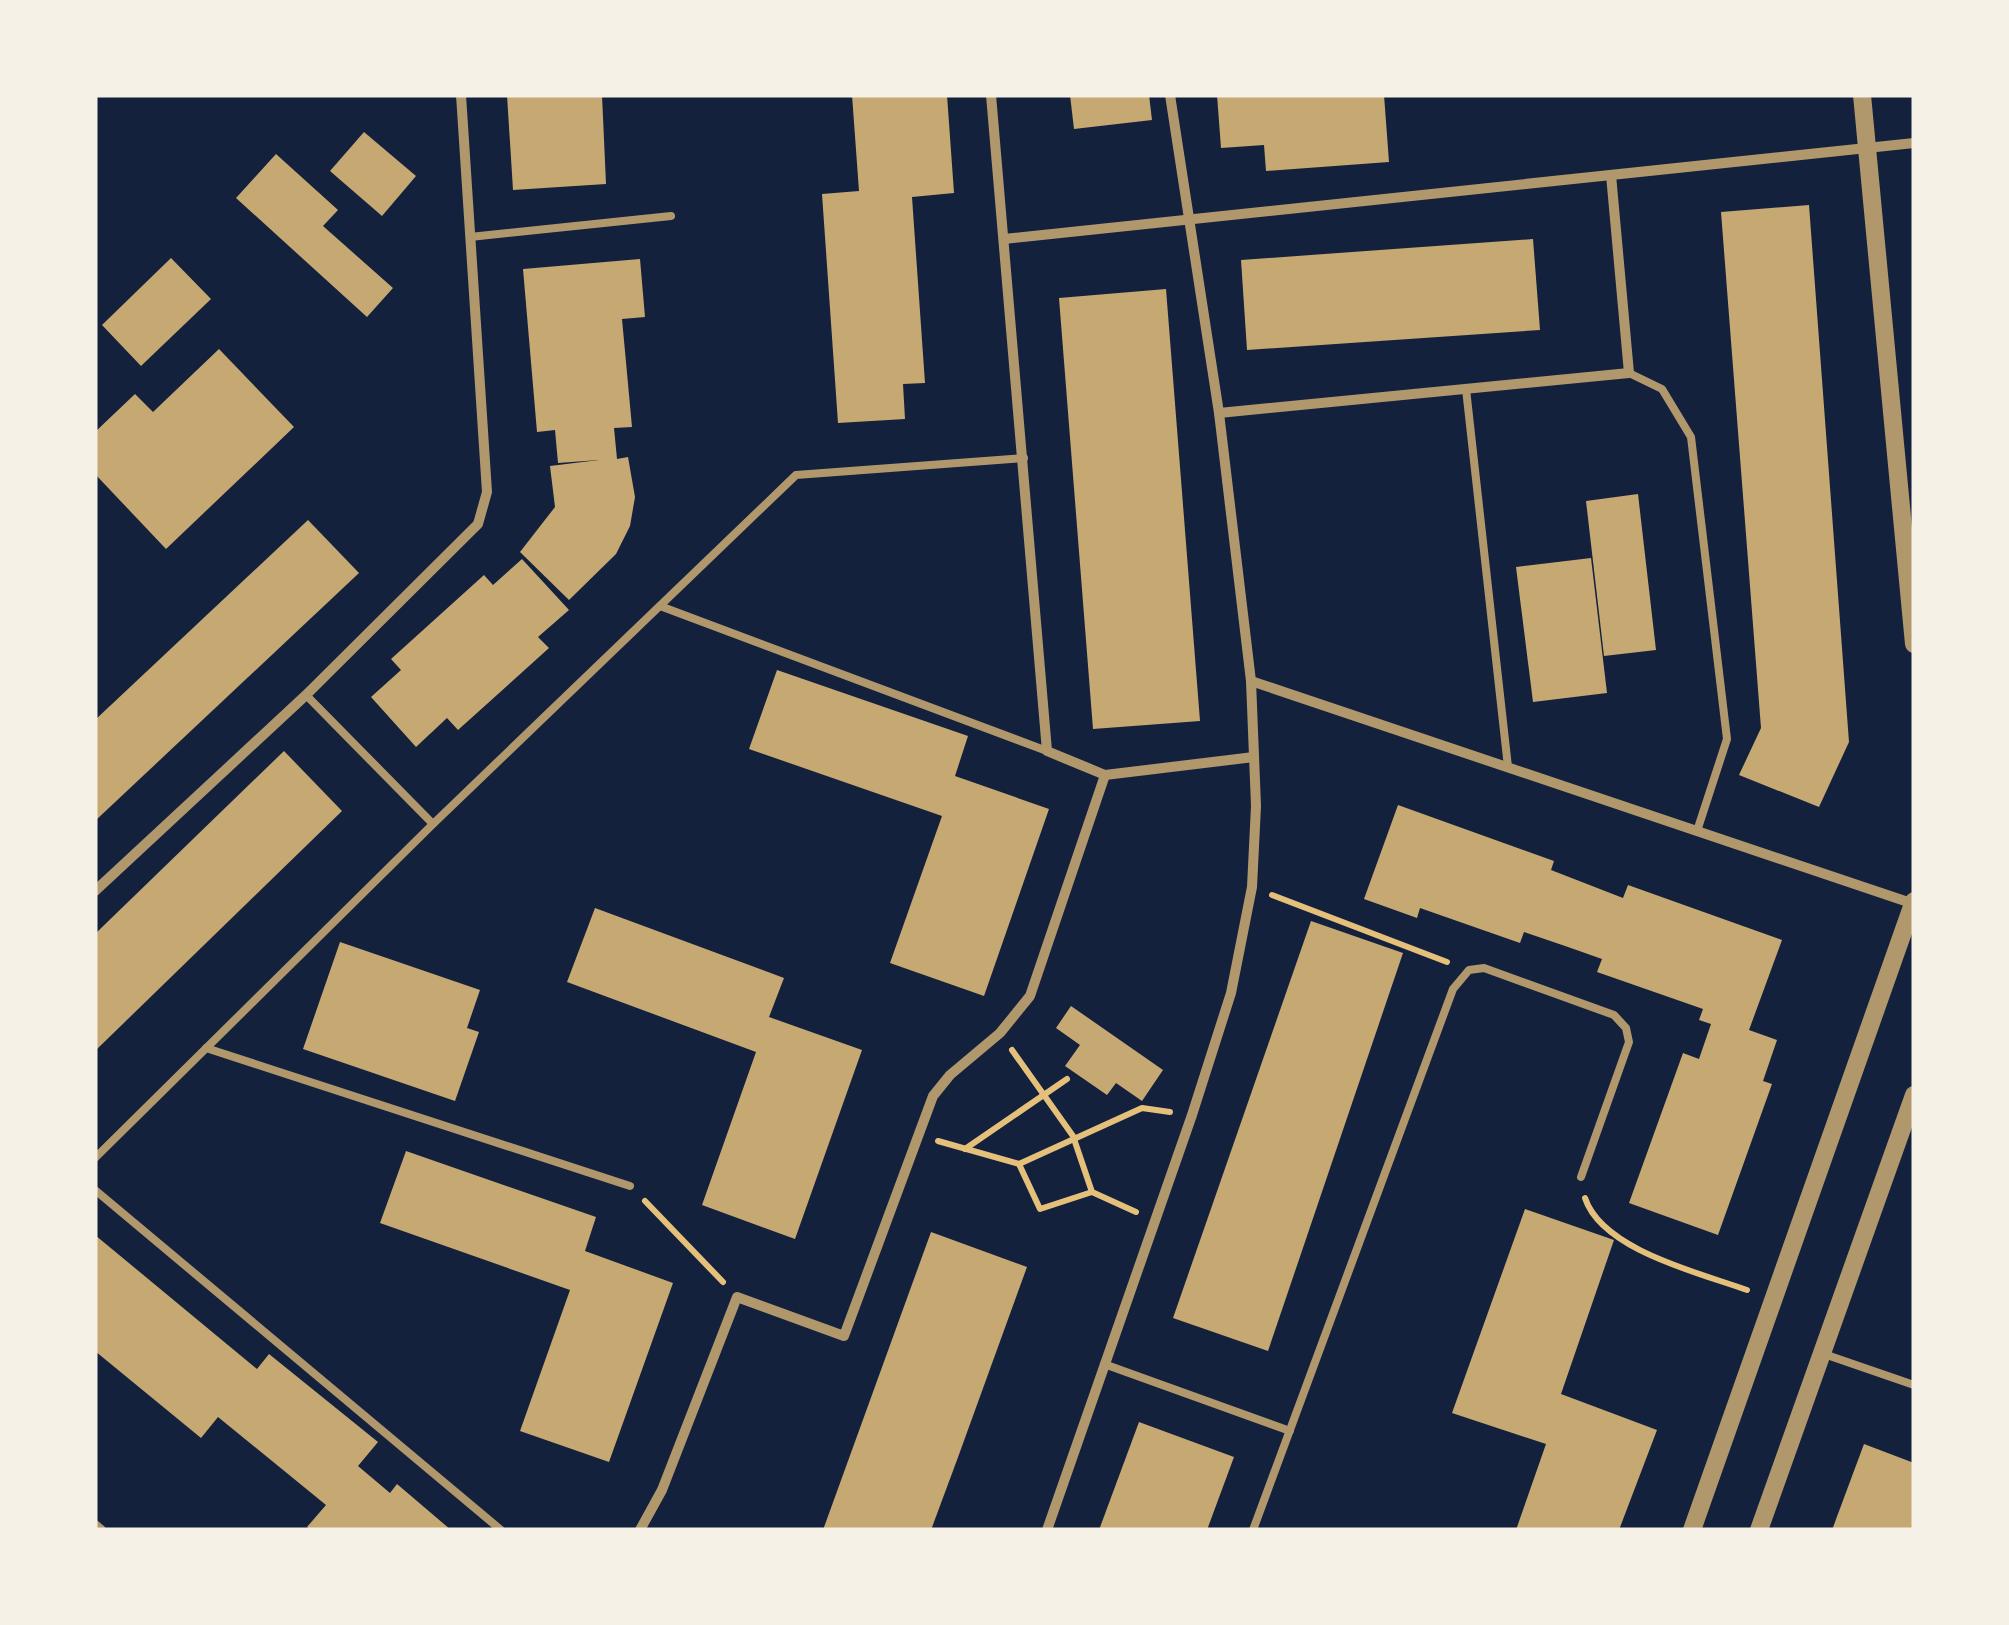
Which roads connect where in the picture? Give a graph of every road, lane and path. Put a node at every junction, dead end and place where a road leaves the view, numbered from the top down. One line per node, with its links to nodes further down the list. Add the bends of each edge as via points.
1 (460, 95): 10 (street)
2 (990, 95): 11 (street)
3 (1170, 95): 9 (street)
4 (1862, 95): 6 (street)
5 (1914, 143): 6 (street)
6 (1868, 148): 7 (street); 17 (street)
7 (1611, 174): 9 (street); 12 (street)
8 (671, 216): 10 (lane)
9 (1191, 219): 11 (street); 14 (street)
10 (470, 237): 19 (street, via 484,508 478,524)
11 (1004, 238): 15 (street)
12 (1628, 372): 13 (street); 25 (lane, via 1662,390 1691,437 1727,739)
13 (1466, 390): 14 (street); 22 (lane)
14 (1219, 413): 18 (street)
15 (1024, 458): 16 (lane, via 796,475); 20 (street)
16 (660, 606): 20 (lane); 24 (lane)
17 (1914, 644)
18 (1250, 681): 21 (street); 22 (street)
19 (306, 695): 24 (lane); 27 (street)
20 (1047, 751): 23 (street)
21 (1254, 757): 23 (street); 26 (street)
22 (1508, 767): 25 (street)
23 (1105, 775): 30 (street, via 1030,996)
24 (433, 824): 31 (lane)
25 (1697, 831): 28 (street)
26 (1252, 887): 29 (path); 35 (street, via 1230,993)
27 (95, 891)
28 (1914, 903): 47 (street)
29 (1469, 970): 41 (lane, via 1484,968 1614,1014 1626,1028 1629,1042); 51 (lane, via 1453,989)
30 (1000, 1033): 34 (path); 36 (street, via 942,1086)
31 (206, 1048): 39 (lane); 42 (lane)
32 (1067, 1079): 34 (path)
33 (1914, 1095): 48 (street)
34 (1044, 1096): 37 (path); 38 (path)
35 (1192, 1115): 37 (path, via 1142,1108); 45 (street)
36 (918, 1135): 38 (path); 46 (street, via 844,1336)
37 (1073, 1136): 40 (path); 44 (path)
38 (965, 1148): 40 (path)
39 (95, 1158)
40 (1018, 1164): 44 (path, via 1040,1209)
41 (1581, 1177): 47 (path, via 1596,1220 1636,1249)
42 (630, 1186): 46 (path)
43 (95, 1190): 52 (lane)
44 (1092, 1192): 45 (path)
45 (1156, 1220): 49 (street)
46 (738, 1297): 53 (street)
47 (1775, 1301): 56 (street)
48 (1824, 1354): 50 (lane); 57 (street)
49 (1104, 1364): 51 (lane); 54 (street)
50 (1914, 1385)
51 (1290, 1432): 55 (lane)
52 (501, 1530)
53 (640, 1530)
54 (1047, 1530)
55 (1253, 1530)
56 (1692, 1530)
57 (1760, 1530)

